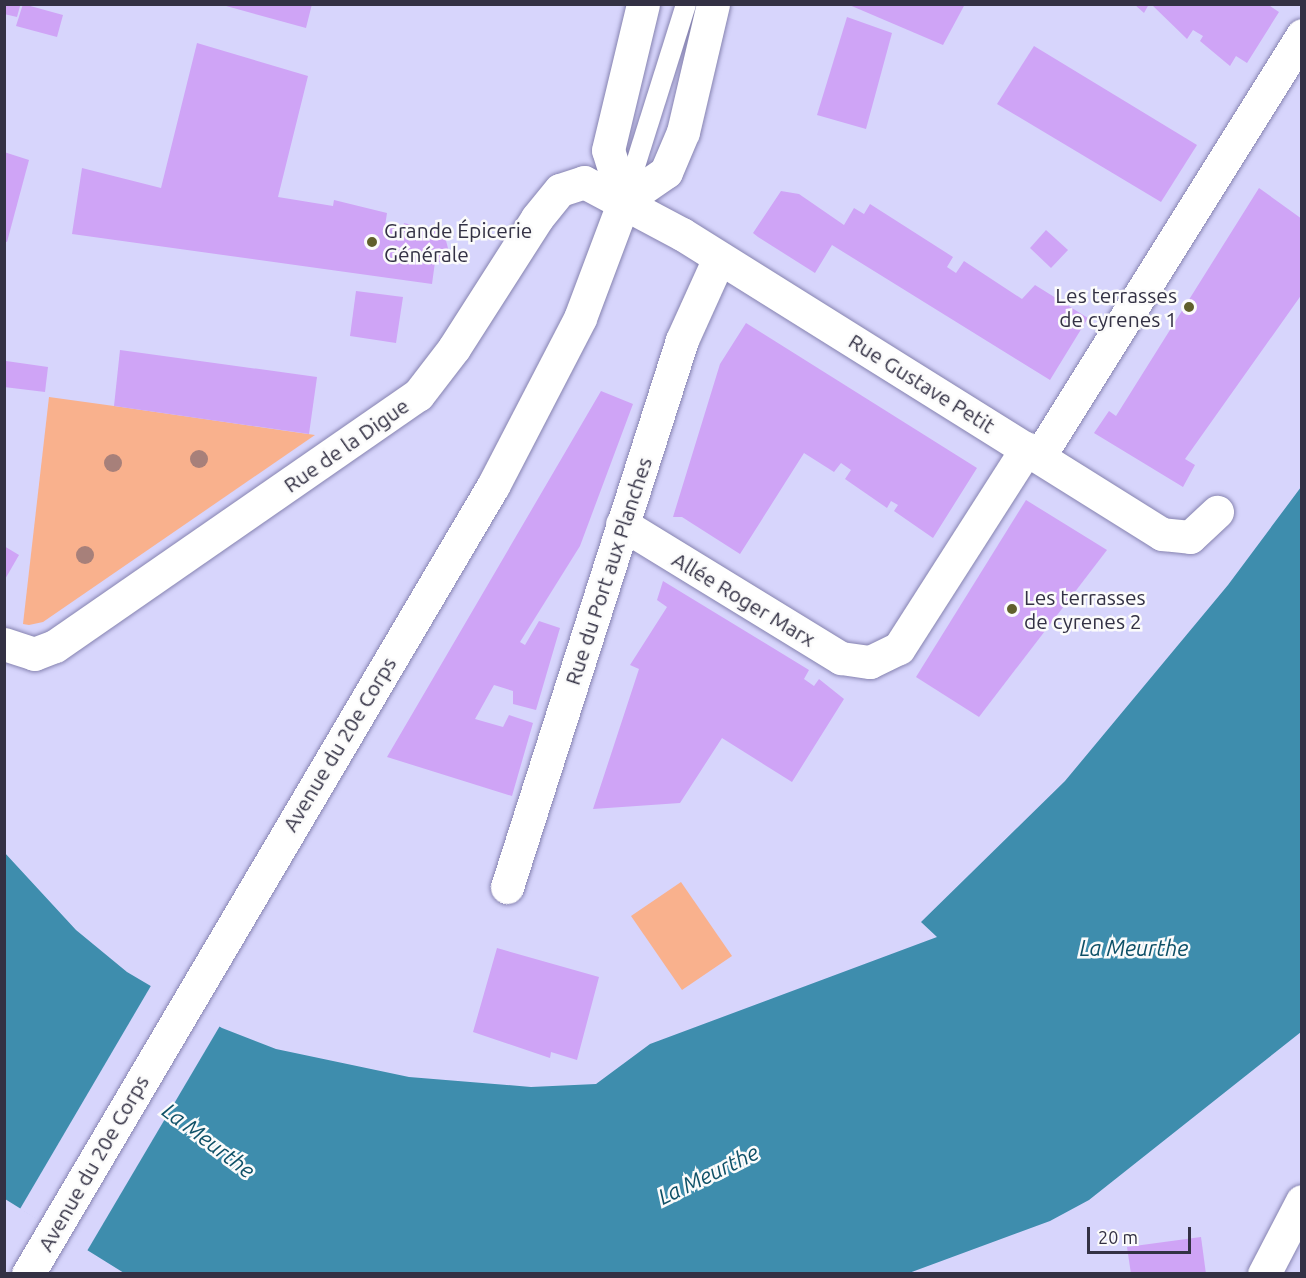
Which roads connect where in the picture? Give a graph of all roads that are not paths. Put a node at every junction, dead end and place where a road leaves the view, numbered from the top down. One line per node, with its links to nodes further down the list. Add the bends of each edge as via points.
1 (643, 4): 5 (street, via 608,150)
2 (686, 4): 5 (lane)
3 (713, 4): 5 (street, via 683,132 666,172)
4 (1302, 35): 7 (street)
5 (624, 201): 6 (street, Rue Gustave Petit); 10 (street, Rue de la Digue, via 585,182 560,190 418,394 56,646 34,654); 13 (street, Avenue du 20e Corps, via 580,318 543,394)
6 (719, 258): 7 (street, Rue Gustave Petit); 9 (street, Rue du Port aux Planches, via 682,340)
7 (1033, 452): 8 (street, Rue Gustave Petit, via 1176,539 1205,528); 9 (street, Allée Roger Marx, via 899,648 870,662 841,658)
8 (1217, 512)
9 (622, 524): 11 (street, Rue du Port aux Planches)
10 (4, 644)
11 (507, 887)
12 (1302, 1201): 14 (street)
13 (28, 1274)
14 (1264, 1274)

